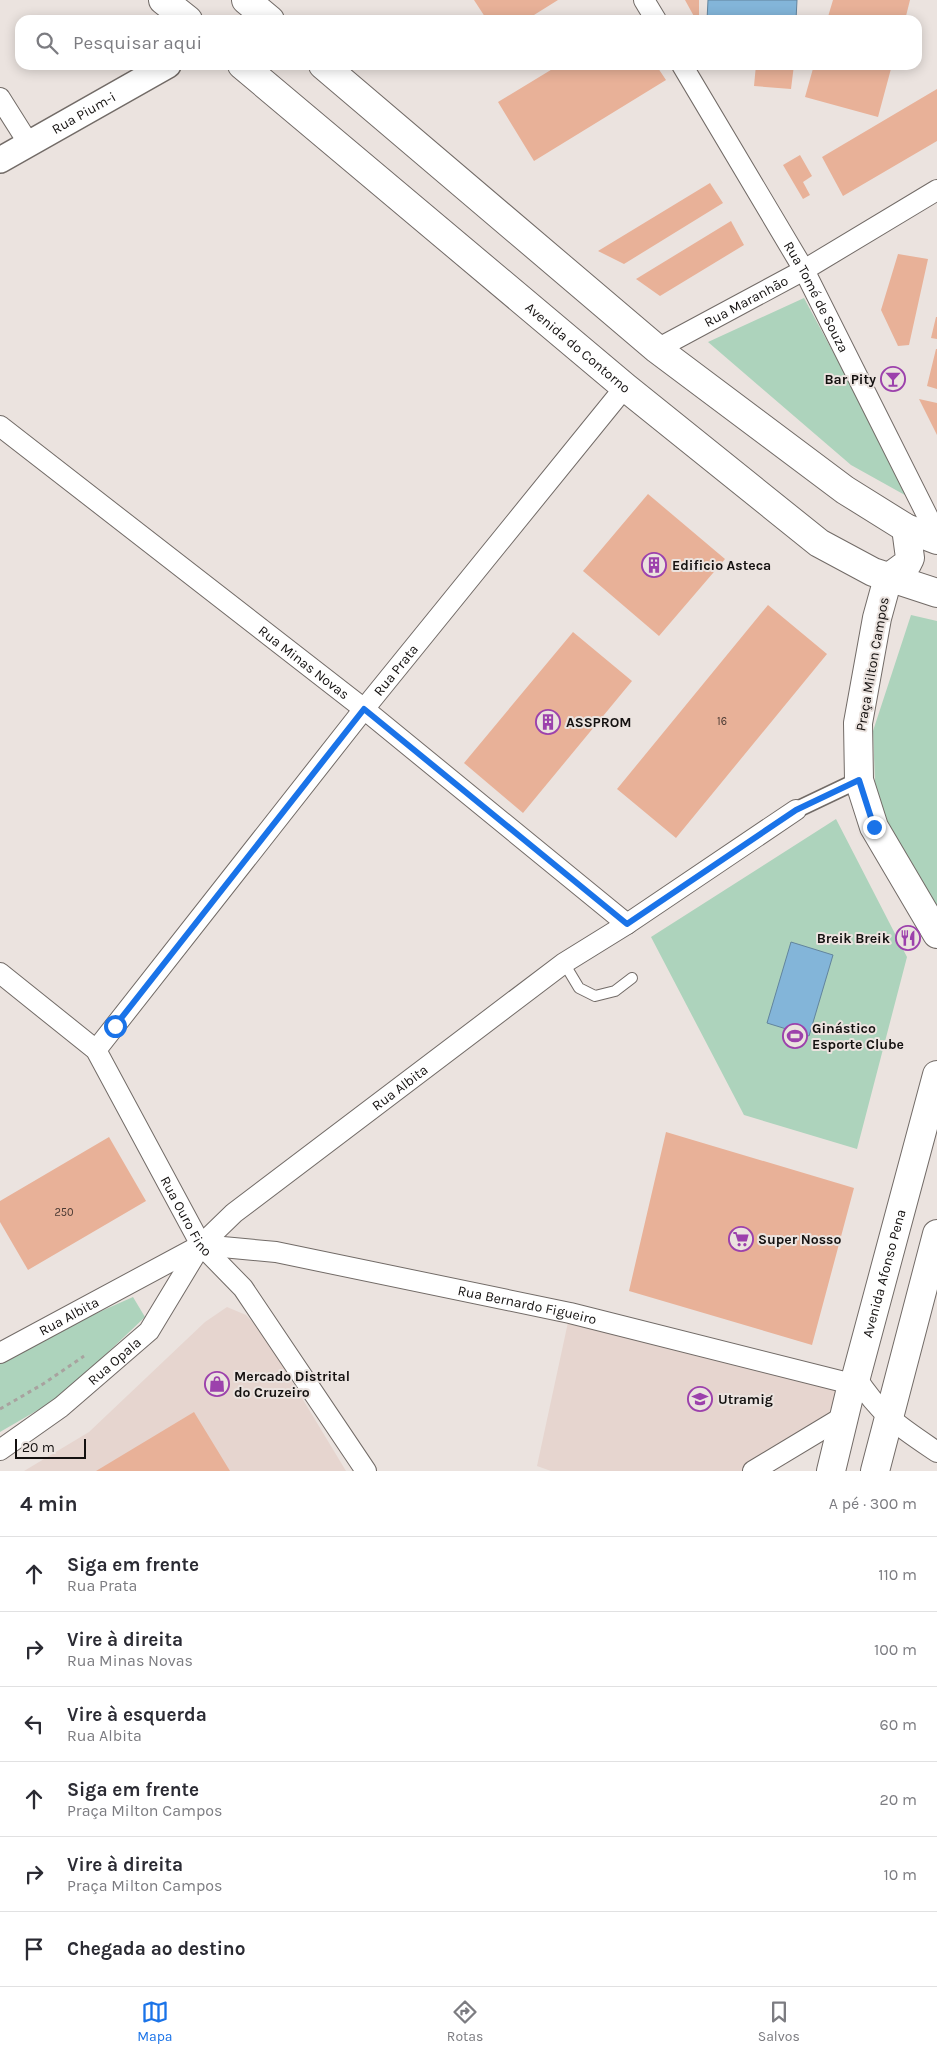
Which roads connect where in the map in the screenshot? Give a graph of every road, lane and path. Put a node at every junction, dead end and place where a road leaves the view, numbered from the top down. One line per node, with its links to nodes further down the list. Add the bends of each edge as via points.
1 (163, 0): 4 (main road)
2 (644, 0): 6 (street)
3 (248, 1): 5 (main road)
4 (182, 15)
5 (264, 15)
6 (653, 15)
7 (159, 70): 12 (street, Rua Pium-i)
8 (248, 70): 17 (main road, Avenida do Contorno)
9 (329, 70): 16 (main road)
10 (685, 70): 15 (street, Rua Tomé de Souza)
11 (0, 98): 12 (street)
12 (29, 144): 13 (street, Rua Pium-i)
13 (0, 160)
14 (937, 190): 15 (street, Rua Maranhão)
15 (804, 270): 16 (street, Rua Maranhão); 20 (street, Rua Tomé de Souza)
16 (657, 349): 19 (main road, via 845,490)
17 (625, 387): 22 (main road, Avenida do Contorno, via 819,543); 24 (street, Rua Prata)
18 (0, 426): 24 (street, Rua Minas Novas)
19 (906, 528): 21 (main road); 22 (main road, Praça Milton Campos, via 910,558)
20 (937, 535)
21 (937, 540)
22 (888, 578): 23 (main road, Avenida do Contorno); 25 (main road, Praça Milton Campos, via 877,618 858,722)
23 (937, 593)
24 (364, 709): 27 (street, Rua Minas Novas); 32 (street, Rua Prata)
25 (859, 780): 26 (street); 28 (main road, Praça Milton Campos, via 874,827)
26 (796, 810): 27 (street, Rua Albita)
27 (627, 924): 29 (street, Rua Albita)
28 (937, 934)
29 (564, 963): 31 (lane, via 579,988 595,996 615,991); 35 (street, Rua Albita, via 234,1213)
30 (0, 973): 32 (street, Rua Ouro Fino)
31 (632, 978)
32 (96, 1050): 35 (street, Rua Ouro Fino)
33 (937, 1075): 38 (main road, Avenida Afonso Pena)
34 (937, 1234): 41 (main road)
35 (201, 1246): 37 (street, Rua Albita); 38 (street, Rua Bernardo Figueiro, via 276,1252 570,1313); 42 (street, Rua Opala, via 149,1331 61,1407); 44 (street, Rua Ouro Fino, via 243,1288)
36 (88, 1352): 39 (path)
37 (0, 1353)
38 (854, 1380): 40 (main road, Avenida Afonso Pena); 41 (street)
39 (0, 1409)
40 (846, 1415): 45 (street); 46 (main road, Avenida Afonso Pena)
41 (890, 1419): 43 (street); 47 (main road)
42 (0, 1450)
43 (937, 1452)
44 (366, 1471)
45 (752, 1471)
46 (831, 1471)
47 (875, 1471)

